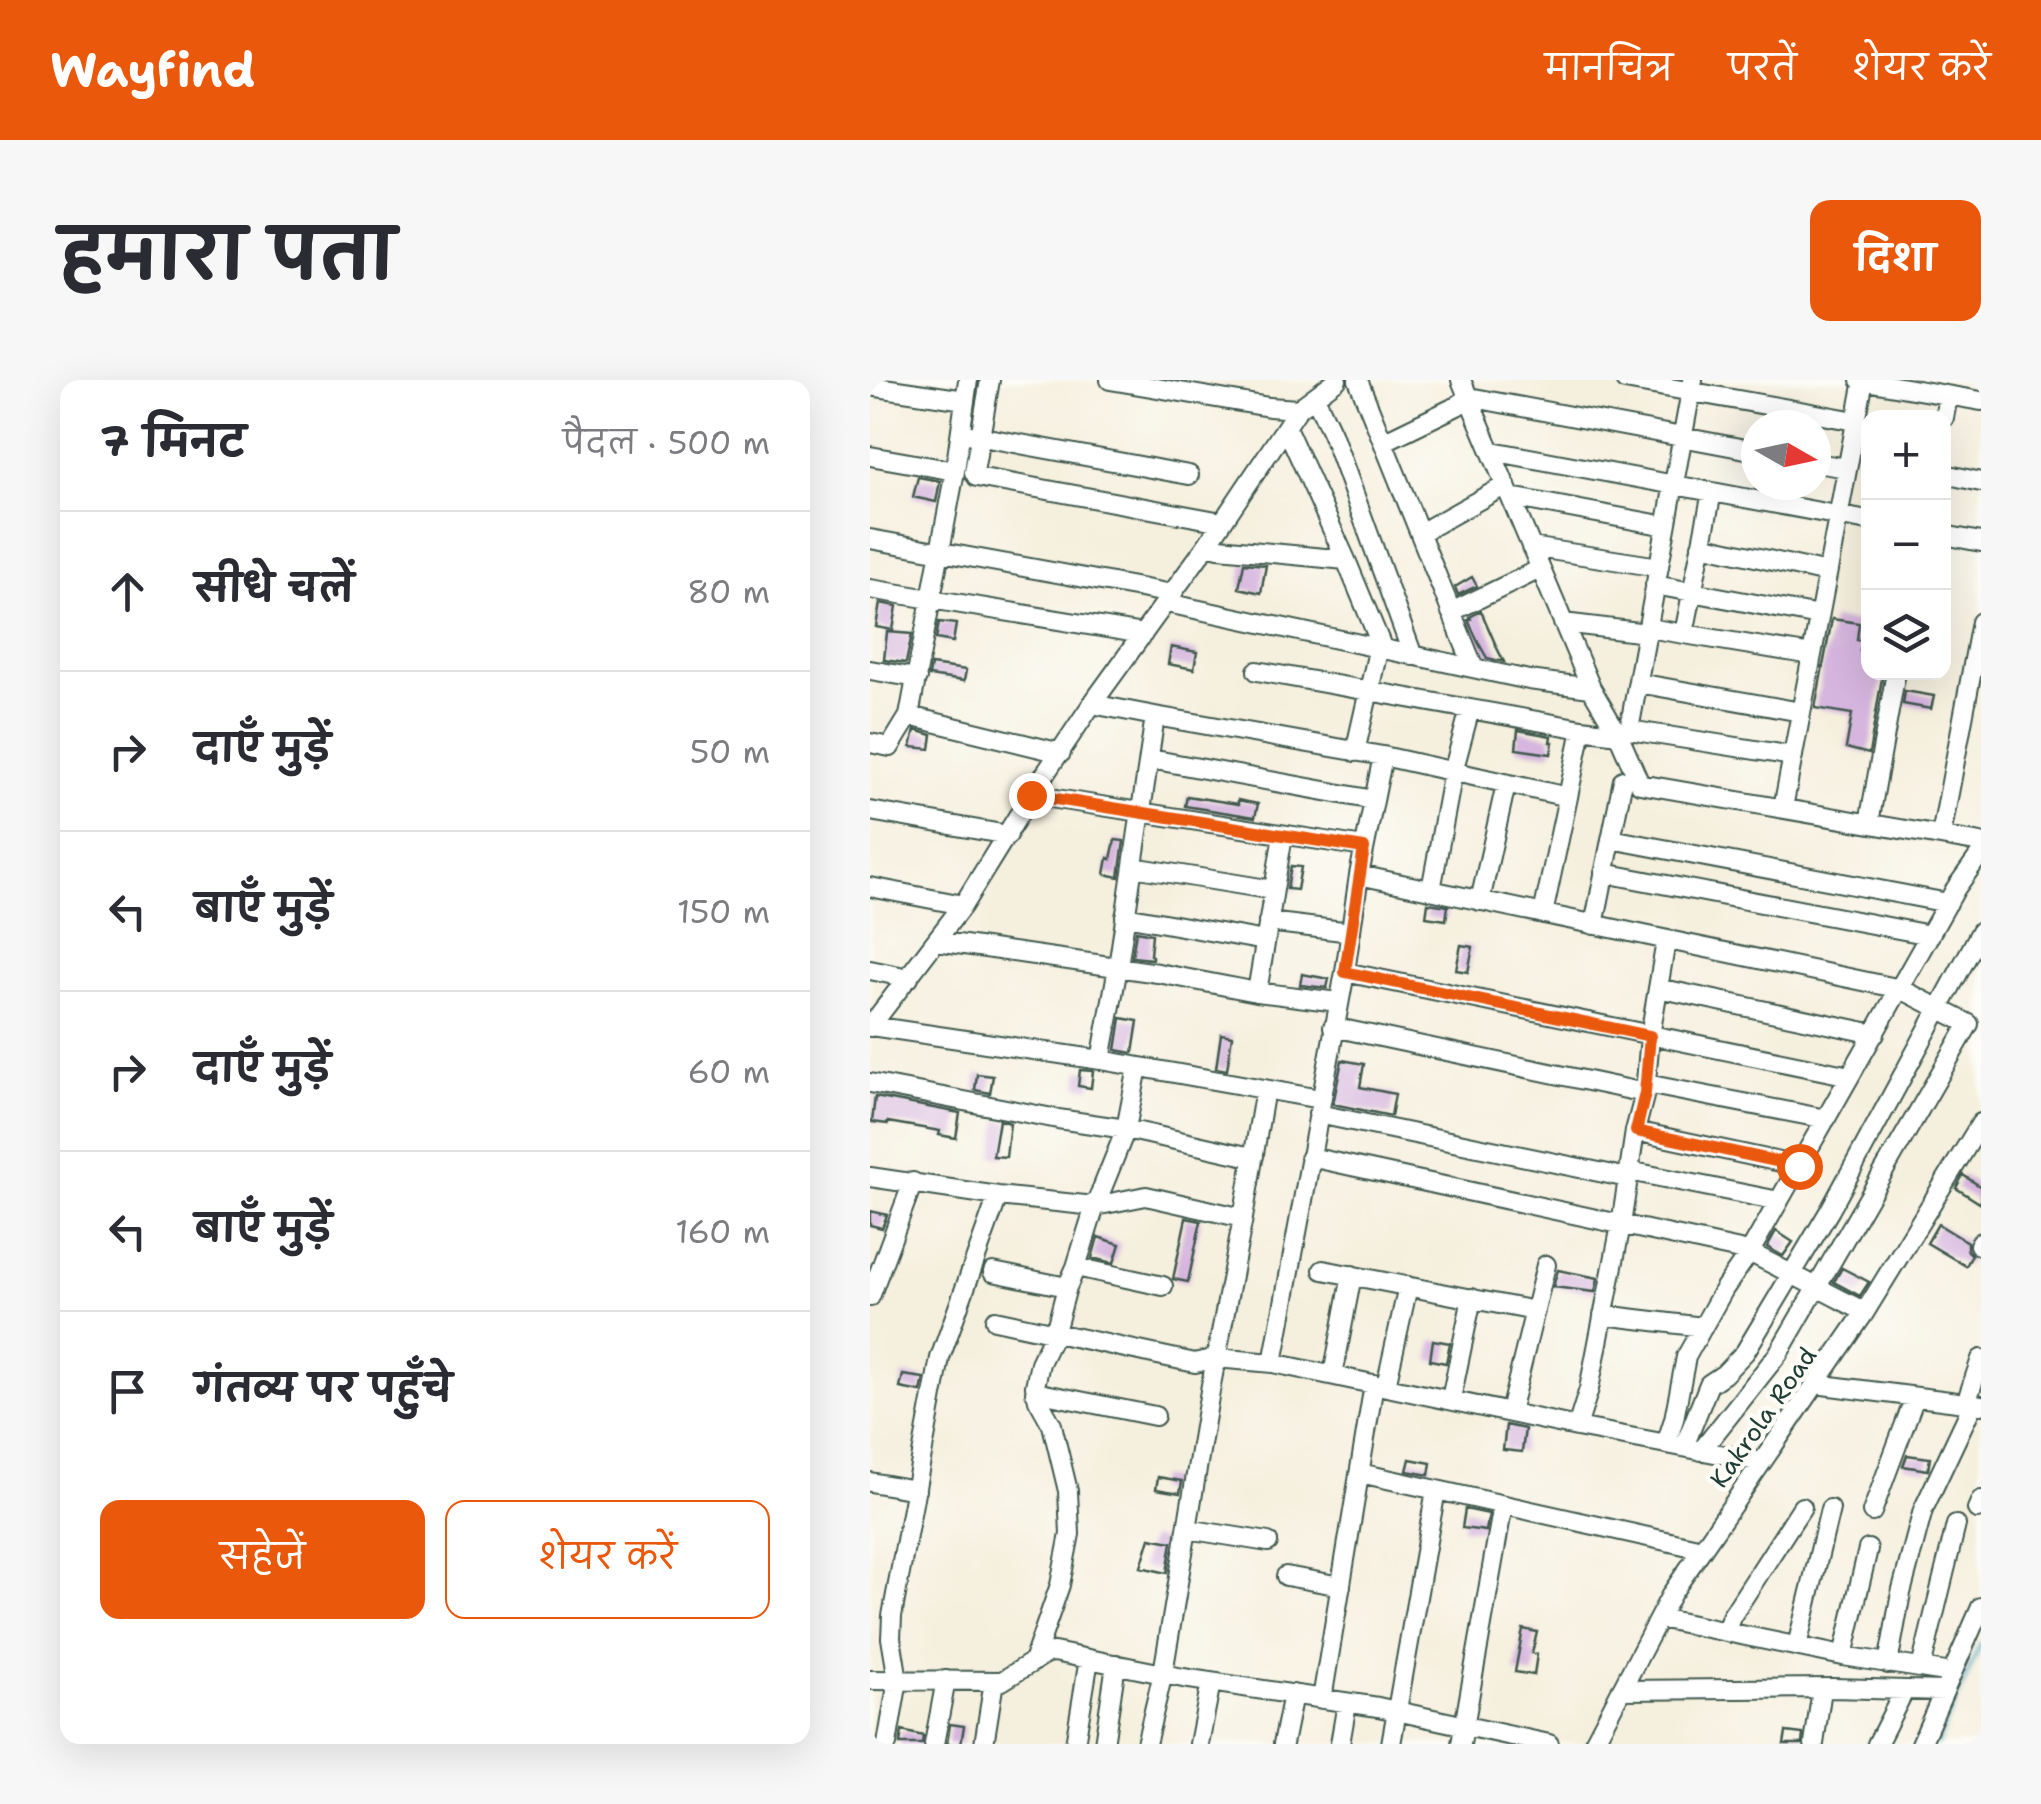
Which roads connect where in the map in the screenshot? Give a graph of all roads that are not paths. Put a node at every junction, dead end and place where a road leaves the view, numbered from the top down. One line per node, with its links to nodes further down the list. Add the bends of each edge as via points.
1 (968, 380): 13 (street)
2 (990, 380): 20 (street)
3 (1110, 380): 15 (street)
4 (1337, 380): 12 (street)
5 (1358, 380): 22 (street)
6 (1626, 380): 9 (street)
7 (1863, 380): 11 (street); 17 (street)
8 (870, 386): 13 (street)
9 (1692, 386): 17 (street); 21 (street)
10 (1465, 388): 21 (street); 22 (street, via 1456,406); 24 (street)
11 (1948, 396): 14 (street); 16 (street)
12 (1315, 397): 15 (street); 64 (street)
13 (965, 400): 19 (street)
14 (1981, 401)
15 (1298, 409): 18 (street)
16 (1945, 410)
17 (1856, 421): 27 (street)
18 (1286, 427): 37 (street); 47 (street)
19 (960, 433): 20 (street); 28 (street)
20 (980, 437): 29 (street); 37 (street, via 977,478)
21 (1682, 437): 23 (street); 32 (street)
22 (1383, 442): 39 (street)
23 (1741, 448)
24 (1492, 451): 32 (street); 33 (street)
25 (870, 456): 28 (street)
26 (1831, 465): 27 (street)
27 (1847, 468): 35 (street)
28 (955, 471): 46 (street)
29 (1189, 475)
30 (1951, 476): 31 (street)
31 (1981, 482)
32 (1674, 485): 34 (street); 38 (street)
33 (1509, 491): 38 (street); 39 (street); 45 (street)
34 (1712, 492): 35 (street); 44 (street)
35 (1838, 515): 36 (street); 49 (street)
36 (1861, 520)
37 (1222, 522): 43 (street)
38 (1666, 526): 50 (street)
39 (1420, 534): 55 (street)
40 (1951, 536): 42 (street)
41 (870, 539): 46 (street)
42 (1981, 542)
43 (1207, 545): 47 (street); 54 (street)
44 (1701, 545): 49 (street); 52 (street)
45 (1532, 547): 48 (street); 50 (street)
46 (940, 551): 53 (street); 54 (street)
47 (1346, 560): 62 (street)
48 (1540, 570): 55 (street); 58 (street)
49 (1827, 573): 56 (street)
50 (1657, 576): 52 (street); 59 (street)
51 (870, 589): 53 (street)
52 (1692, 592): 56 (street); 61 (street)
53 (931, 598): 60 (street); 68 (street)
54 (1170, 598): 60 (street); 62 (street)
55 (1451, 612): 65 (street)
56 (1819, 616): 63 (street)
57 (1981, 622): 98 (street)
58 (1563, 623): 59 (street); 71 (street)
59 (1647, 631): 61 (street); 70 (street)
60 (1143, 634): 73 (street)
61 (1684, 634): 63 (street)
62 (1379, 649): 64 (street); 72 (street)
63 (1812, 655): 75 (street)
64 (1413, 656): 65 (street)
65 (1474, 668): 71 (street)
66 (870, 670): 68 (street)
67 (1257, 671): 72 (street)
68 (917, 678): 76 (street)
69 (1895, 680): 95 (street)
70 (1638, 683): 75 (street); 79 (street)
71 (1592, 688): 79 (street)
72 (1369, 690): 74 (street); 81 (street)
73 (1092, 704): 77 (street); 82 (street)
74 (1470, 708): 78 (street); 86 (street)
75 (1801, 712): 84 (street)
76 (909, 716): 80 (street, via 890,746); 82 (street)
77 (1156, 716): 81 (street); 85 (street)
78 (1582, 728): 79 (street); 90 (street)
79 (1624, 732): 84 (street); 92 (street, via 1640,784)
80 (870, 743)
81 (1355, 752): 83 (street)
82 (1061, 753): 89 (street)
83 (1383, 756): 86 (street); 91 (street)
84 (1793, 756): 92 (street)
85 (1150, 759): 91 (street); 94 (street)
86 (1453, 772): 88 (street); 108 (street)
87 (1623, 780): 99 (street)
88 (1506, 784): 90 (street); 109 (street)
89 (1031, 795): 94 (street); 96 (street)
90 (1568, 798): 112 (street)
91 (1374, 800): 101 (street)
92 (1782, 808): 95 (street)
93 (870, 811): 96 (street)
94 (1142, 813): 97 (street); 103 (street)
95 (1869, 823): 98 (street)
96 (1008, 835): 111 (street)
97 (1283, 835): 101 (street); 107 (street)
98 (1941, 836): 100 (street)
99 (1612, 839): 104 (street); 110 (street)
100 (1981, 843)
101 (1364, 848): 105 (street)
102 (1981, 853): 110 (street)
103 (1133, 868): 107 (street); 113 (street)
104 (1604, 873): 114 (street); 118 (street)
105 (1359, 875): 108 (street); 116 (street)
106 (870, 886): 111 (street)
107 (1274, 890): 115 (street)
108 (1431, 890): 109 (street)
109 (1480, 901): 112 (street)
110 (1948, 903): 118 (street)
111 (963, 905): 119 (street)
112 (1542, 914): 114 (street)
113 (1126, 916): 115 (street); 121 (street)
114 (1594, 925): 120 (street)
115 (1267, 932): 116 (street); 127 (street)
116 (1350, 932): 123 (street)
117 (1981, 932): 129 (street)
118 (1930, 935): 126 (street)
119 (937, 941): 121 (street); 124 (street)
120 (1666, 941): 125 (street); 126 (street)
121 (1118, 967): 127 (street); 135 (street)
122 (870, 970): 124 (street)
123 (1345, 972): 128 (street); 134 (street)
124 (909, 978): 130 (street)
125 (1658, 988): 133 (street); 134 (street)
126 (1901, 988): 129 (street); 133 (street)
127 (1257, 992): 128 (street)
128 (1338, 1002): 131 (street)
129 (1938, 1008): 132 (street); 163 (street)
130 (870, 1026): 135 (street)
131 (1333, 1027): 140 (street); 141 (street)
132 (1975, 1028): 168 (street)
133 (1875, 1034): 137 (street)
134 (1650, 1036): 137 (street); 140 (street)
135 (1101, 1060): 136 (street)
136 (1138, 1067): 139 (street); 143 (street)
137 (1850, 1076): 142 (street)
138 (870, 1083): 143 (street)
139 (1265, 1089): 141 (street); 146 (street)
140 (1645, 1089): 142 (street); 145 (street)
141 (1319, 1106): 147 (street); 149 (street)
142 (1826, 1120): 148 (street)
143 (1126, 1130): 146 (street); 155 (street)
144 (1979, 1130): 172 (street, Kakrola Road)
145 (1636, 1131): 148 (street); 149 (street)
146 (1254, 1156): 156 (street)
147 (1310, 1157): 157 (street); 179 (street)
148 (1799, 1166): 154 (street)
149 (1629, 1175): 154 (street); 157 (street)
150 (878, 1178): 151 (street); 152 (street)
151 (913, 1182): 153 (street); 169 (street)
152 (870, 1195)
153 (998, 1196): 155 (street); 194 (street, via 940,1358)
154 (1779, 1202): 158 (street)
155 (1095, 1206): 156 (street, via 1146,1196); 160 (street)
156 (1243, 1218): 177 (street)
157 (1621, 1225): 158 (street); 173 (street)
158 (1750, 1252): 163 (street); 175 (street)
159 (1546, 1265): 171 (street)
160 (1076, 1267): 165 (street); 166 (street)
161 (1323, 1270): 164 (street)
162 (993, 1272): 165 (street)
163 (1792, 1274): 168 (street); 190 (street, via 1745,1352 1708,1384)
164 (1352, 1276): 167 (street); 180 (street)
165 (1067, 1286): 176 (street)
166 (1163, 1286)
167 (1408, 1286): 170 (street); 182 (street)
168 (1816, 1286): 172 (street); 190 (street, via 1778,1354)
169 (870, 1297)
170 (1472, 1298): 171 (street); 185 (street)
171 (1534, 1311): 187 (street)
172 (1865, 1312): 181 (street, Kakrola Road)
173 (1603, 1315): 175 (street); 189 (street)
174 (995, 1320): 176 (street)
175 (1703, 1327): 190 (street, via 1685,1360 1674,1419)
176 (1054, 1332): 177 (street, via 1195,1363); 183 (street)
177 (1216, 1358): 179 (street); 201 (street)
178 (1981, 1359): 186 (street)
179 (1273, 1363): 180 (street)
180 (1333, 1375): 182 (street)
181 (1816, 1384): 184 (street); 191 (street, Kakrola Road)
182 (1380, 1385): 185 (street); 192 (street)
183 (1035, 1392): 188 (street); 213 (street, via 1052,1425 1068,1491 1070,1534)
184 (1915, 1397): 186 (street); 199 (street)
185 (1451, 1399): 187 (street)
186 (1973, 1404): 215 (street, via 1923,1510)
187 (1510, 1412): 189 (street)
188 (1154, 1416)
189 (1578, 1427): 190 (street)
190 (1684, 1447): 191 (street)
191 (1762, 1462): 203 (street, Kakrola Road)
192 (1360, 1472): 195 (street); 206 (street)
193 (870, 1482): 194 (street)
194 (916, 1490): 219 (street, via 892,1616)
195 (1436, 1490): 196 (street); 230 (street)
196 (1503, 1506): 203 (street); 231 (street)
197 (1802, 1507): 209 (street)
198 (1830, 1509): 210 (street)
199 (1872, 1512)
200 (1956, 1526): 216 (street)
201 (1187, 1529): 202 (street); 217 (street)
202 (1268, 1542)
203 (1702, 1549): 208 (street, Kakrola Road)
204 (1868, 1549): 211 (street)
205 (1286, 1576): 206 (street)
206 (1341, 1586): 228 (street)
207 (1981, 1607): 223 (street)
208 (1659, 1618): 209 (street); 225 (street, Kakrola Road)
209 (1726, 1631): 210 (street)
210 (1797, 1646): 211 (street)
211 (1843, 1656): 215 (street)
212 (1089, 1659): 213 (street, via 1054,1652); 214 (street); 235 (street)
213 (1032, 1663): 221 (street)
214 (1116, 1664): 217 (street); 236 (street)
215 (1888, 1664): 216 (street)
216 (1921, 1668): 223 (street)
217 (1163, 1674): 222 (street); 237 (street)
218 (870, 1680): 219 (street)
219 (898, 1680): 220 (street); 232 (street)
220 (946, 1680): 221 (street); 233 (street)
221 (994, 1681): 234 (street)
222 (1211, 1682): 227 (street); 238 (street)
223 (1948, 1682): 226 (street); 246 (street)
224 (1822, 1688): 225 (street); 226 (street); 244 (street)
225 (1621, 1690): 243 (street, Kakrola Road)
226 (1904, 1691): 245 (street)
227 (1293, 1694): 228 (street); 239 (street)
228 (1322, 1699): 229 (street)
229 (1347, 1703): 230 (street); 240 (street)
230 (1396, 1711): 231 (street); 241 (street)
231 (1463, 1735): 242 (street)
232 (887, 1744)
233 (934, 1744)
234 (984, 1744)
235 (1075, 1744)
236 (1104, 1744)
237 (1146, 1744)
238 (1199, 1744)
239 (1283, 1744)
240 (1340, 1744)
241 (1391, 1744)
242 (1550, 1744)
243 (1593, 1744)
244 (1814, 1744)
245 (1877, 1744)
246 (1921, 1744)

